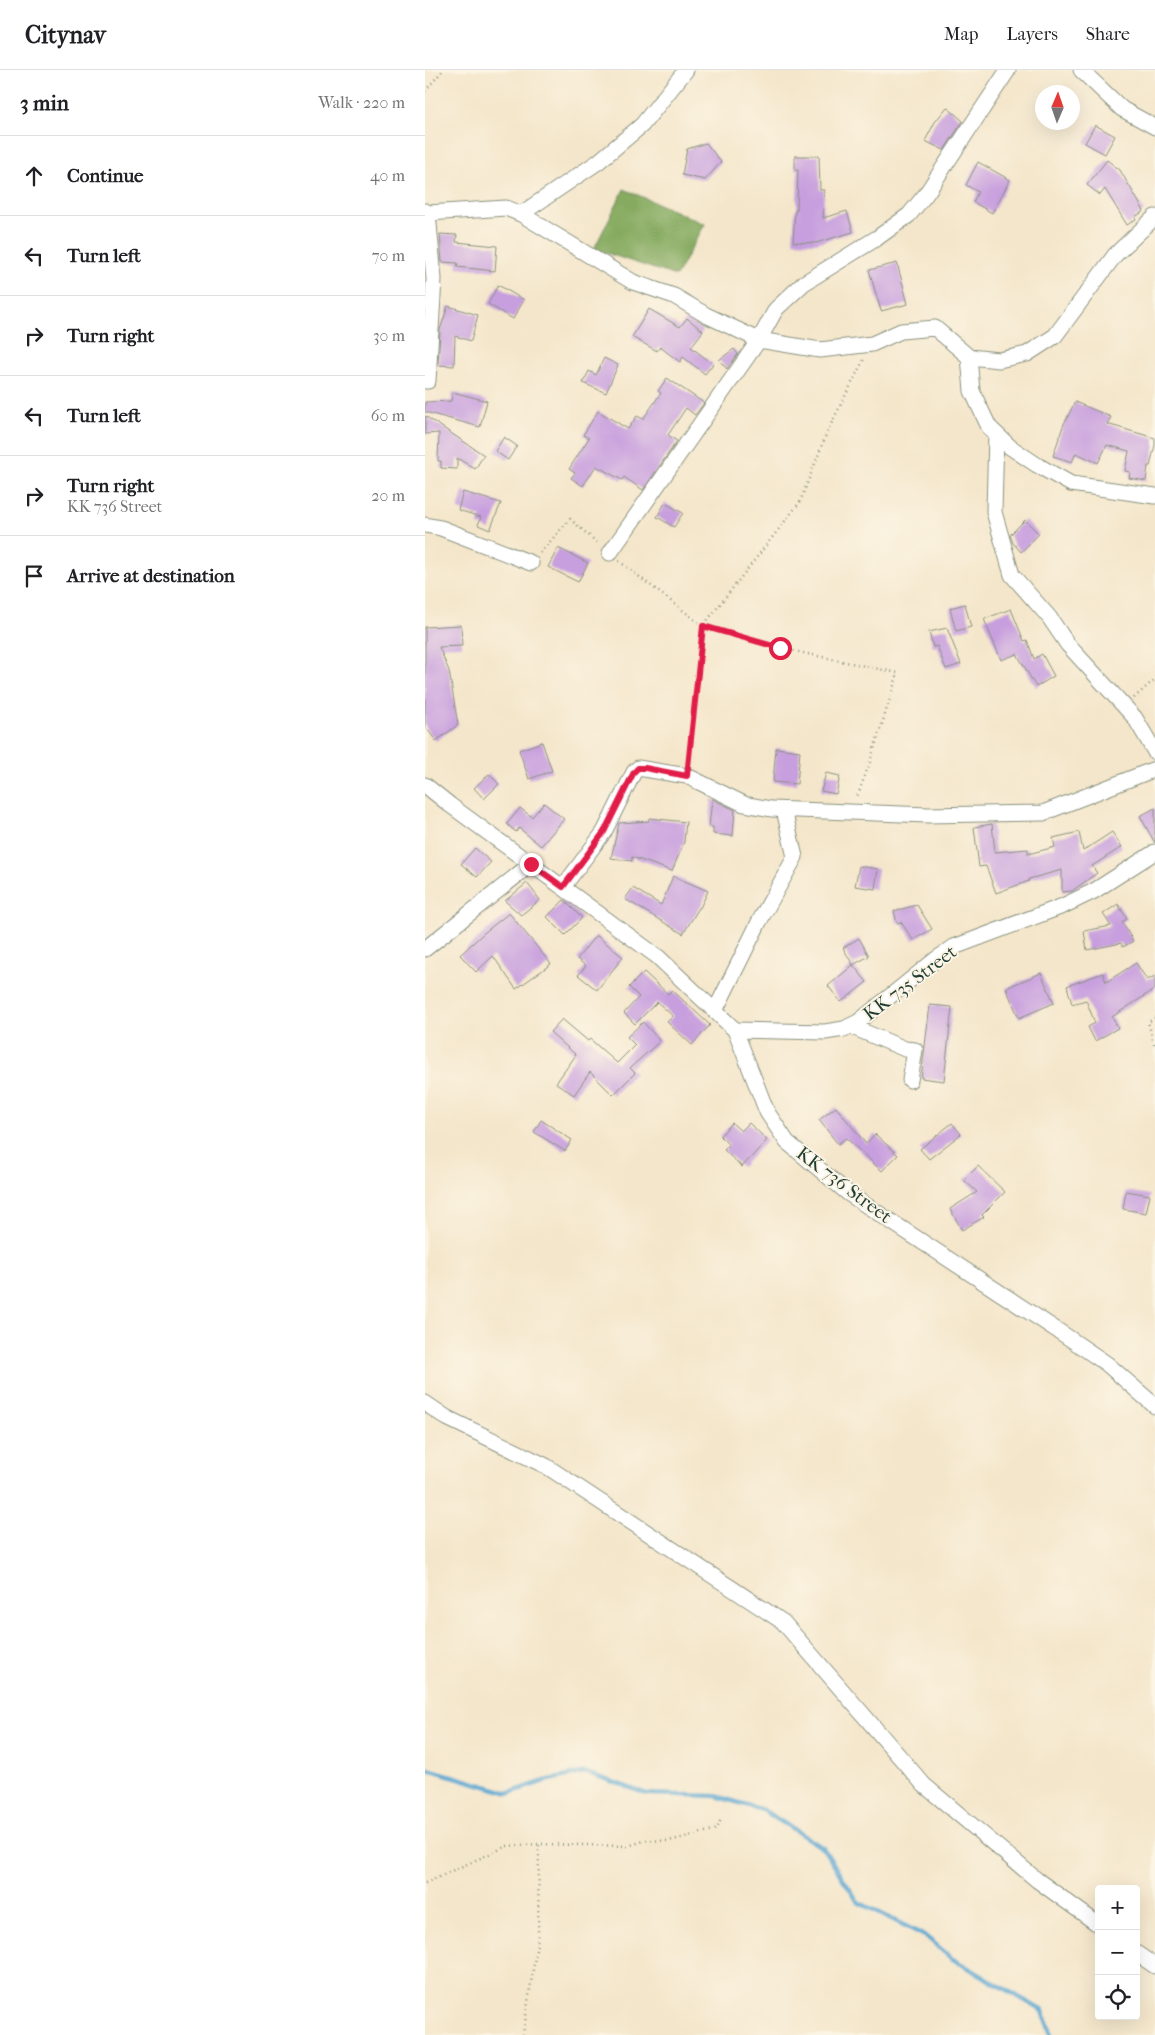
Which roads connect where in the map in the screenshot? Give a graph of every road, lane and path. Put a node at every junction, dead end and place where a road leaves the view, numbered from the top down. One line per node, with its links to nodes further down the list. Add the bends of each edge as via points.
1 (443, 70): 5 (path)
2 (686, 70): 8 (street, via 642,125 597,162)
3 (1007, 70): 10 (street, via 909,216 804,283 776,309)
4 (1081, 70): 6 (street, via 1122,109)
5 (425, 90)
6 (1155, 127)
7 (427, 212): 8 (street, via 506,208); 13 (street, via 434,279 428,381)
8 (521, 214): 10 (street, via 633,282 674,296)
9 (1155, 217): 12 (street, via 1115,255 1055,336 1027,354 999,360)
10 (759, 340): 11 (street, via 820,350); 17 (street)
11 (872, 344): 12 (street, via 901,331 935,328); 19 (path, via 828,430 800,502)
12 (969, 357): 14 (street, via 972,391 989,427)
13 (425, 381)
14 (996, 434): 15 (street, via 1037,465 1071,484); 21 (street, via 994,512 1013,575 1068,645)
15 (1155, 496)
16 (425, 525): 18 (street, via 475,540)
17 (610, 553): 18 (path, via 570,519); 19 (path)
18 (531, 563)
19 (703, 626): 24 (path); 27 (path, via 780,648 898,673)
20 (1155, 679): 21 (path)
21 (1124, 708): 22 (street, via 1135,718)
22 (1155, 752)
23 (1155, 770): 27 (street, via 1043,813 928,815)
24 (687, 776): 26 (street, via 744,804); 30 (street, via 638,768 604,832)
25 (425, 784): 29 (street, KK 736 Street)
26 (784, 810): 27 (street); 32 (street, via 795,857)
27 (851, 812)
28 (1155, 852): 34 (street, KK 735 Street, via 1094,892 954,947)
29 (531, 864): 30 (street, KK 736 Street); 31 (street)
30 (563, 887): 32 (street, KK 736 Street, via 658,957)
31 (425, 949)
32 (715, 1011): 35 (street, KK 736 Street)
33 (1155, 1018): 36 (path, via 1148,1022)
34 (851, 1026): 35 (street, KK 735 Street, via 825,1032); 37 (street, via 905,1049 915,1050)
35 (735, 1030): 39 (street, KK 736 Street, via 767,1112 787,1142 849,1194 1107,1364)
36 (1155, 1047)
37 (910, 1080)
38 (425, 1404): 43 (street, via 546,1466 783,1622 924,1785 1037,1880)
39 (1155, 1406)
40 (721, 1820): 41 (path, via 717,1829 669,1841 647,1840 628,1846)
41 (539, 1844): 42 (path, via 507,1846); 46 (path, via 538,1937)
42 (425, 1883)
43 (1095, 1922)
44 (1140, 1955): 45 (street)
45 (1155, 1966)
46 (523, 2035)

